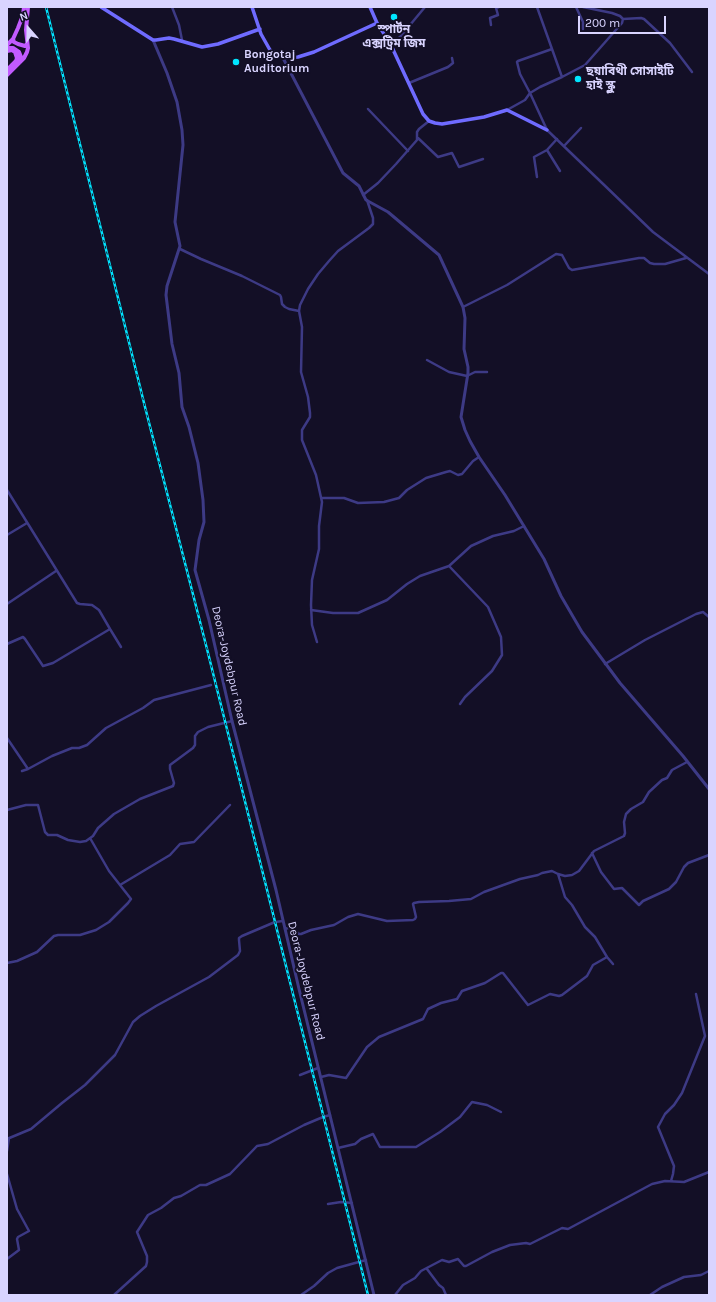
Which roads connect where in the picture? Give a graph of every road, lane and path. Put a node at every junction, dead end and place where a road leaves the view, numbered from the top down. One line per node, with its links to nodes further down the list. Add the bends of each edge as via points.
1 (24, 7): 17 (main road)
2 (28, 7): 21 (main road)
3 (101, 7): 18 (main road)
4 (172, 7): 19 (street)
5 (252, 7): 15 (main road)
6 (370, 7): 13 (main road)
7 (425, 7): 20 (street, via 394,42)
8 (499, 7): 14 (street, via 496,8 498,15 490,18)
9 (537, 7): 23 (street)
10 (576, 7): 16 (street, via 583,22)
11 (583, 7): 12 (street, via 612,13)
12 (623, 20): 29 (street, via 644,19 670,43); 31 (street, via 585,65)
13 (377, 23): 20 (main road); 25 (main road, via 314,52)
14 (492, 25)
15 (260, 29): 19 (main road, via 206,46 196,46); 25 (main road, via 270,50)
16 (583, 29)
17 (13, 38): 21 (main road, via 18,44); 22 (main road)
18 (153, 40): 19 (main road); 49 (street, via 173,89 181,123 183,145 175,222)
19 (182, 40)
20 (390, 42): 32 (main road)
21 (27, 44): 27 (main road, via 27,52)
22 (7, 46): 27 (main road, via 19,52)
23 (552, 49): 31 (street); 33 (street, via 517,62)
24 (7, 51): 28 (main road, via 15,52 17,58)
25 (283, 58): 47 (street, via 343,173 359,186)
26 (452, 58): 32 (street, via 453,63 448,67)
27 (20, 62): 30 (main road)
28 (7, 70)
29 (692, 72)
30 (7, 75)
31 (562, 77): 33 (street)
32 (410, 83): 36 (main road, via 423,114)
33 (530, 93): 35 (street, via 525,100); 38 (street)
34 (368, 109): 43 (street)
35 (508, 110): 36 (main road, via 442,124); 38 (main road)
36 (429, 120): 39 (street, via 417,132)
37 (581, 128): 41 (street)
38 (547, 130): 40 (street)
39 (418, 138): 43 (street); 44 (street, via 438,157 452,153 459,167)
40 (558, 139): 41 (street); 42 (street)
41 (564, 146): 50 (street, via 653,232)
42 (547, 150): 45 (street); 46 (street, via 534,157)
43 (408, 151): 47 (street)
44 (483, 159)
45 (560, 172)
46 (537, 177)
47 (363, 195): 48 (street)
48 (366, 200): 52 (street, via 388,212 439,255); 53 (street, via 373,224 329,261 308,289)
49 (180, 249): 53 (street, via 280,295 285,307); 75 (street, Deora-Joydebpur Road, via 174,261 166,295 182,407 196,456 203,500 204,522 195,570)
50 (686, 258): 51 (street); 52 (street, via 666,264 654,264 639,258 572,270 562,255 556,254 507,285)
51 (709, 274)
52 (463, 307): 56 (street)
53 (299, 311): 59 (street, via 302,327 301,372 310,413 302,430 302,440)
54 (427, 360): 56 (street, via 449,372)
55 (487, 372): 56 (street, via 475,372)
56 (467, 376): 57 (street, via 461,417)
57 (479, 457): 59 (street, via 462,474 450,471 426,478 399,498 384,502 358,503 344,498); 61 (street)
58 (7, 490): 60 (street)
59 (322, 498): 66 (street, via 320,549 312,580)
60 (27, 523): 62 (street); 64 (street)
61 (524, 526): 63 (street, via 471,546); 72 (street, via 544,559 572,617)
62 (7, 535)
63 (449, 566): 66 (street, via 420,576 387,600 358,613); 74 (street, via 488,607 501,637 502,655 492,671)
64 (56, 570): 65 (street); 68 (street, via 77,603 92,605 99,610)
65 (7, 604)
66 (311, 610): 69 (street, via 312,625)
67 (709, 617): 72 (street, via 703,612 696,614)
68 (110, 629): 70 (street, via 53,663 43,666 23,637); 71 (street)
69 (318, 642)
70 (7, 644)
71 (121, 647)
72 (605, 664): 77 (street)
73 (211, 685): 78 (street, via 154,700 106,728 87,745 52,756)
74 (460, 704)
75 (232, 721): 83 (street, via 198,732 193,748 170,766 173,786 140,799 114,814); 88 (street, Deora-Joydebpur Road)
76 (7, 738): 78 (street)
77 (687, 762): 80 (street); 84 (street, via 672,770 667,778 649,792 643,802 626,814 624,836)
78 (28, 770): 79 (street)
79 (22, 771)
80 (709, 789)
81 (230, 805): 87 (street, via 194,842 180,844 170,855)
82 (7, 810): 83 (street, via 38,805 48,835 80,842)
83 (90, 838): 87 (street)
84 (592, 854): 85 (street, via 614,889 622,888 639,905 669,889 676,882 684,866); 86 (street, via 579,871 565,876)
85 (709, 855)
86 (558, 874): 89 (street, via 552,871 542,873 470,899 414,903 416,917 413,920 387,921 358,914 334,925 301,934 291,927); 90 (street, via 565,897)
87 (120, 885): 91 (street, via 131,899 108,922 86,934 54,936 37,952)
88 (282, 921): 89 (street, Deora-Joydebpur Road); 99 (street, via 239,938 238,955 209,977 140,1016 133,1022 116,1055 85,1085 32,1129)
89 (284, 929): 94 (street, Deora-Joydebpur Road)
90 (607, 957): 92 (street); 96 (street, via 594,965 587,976 560,996 550,994 528,1005 501,973 485,983 462,991 457,999 428,1009 423,1019 380,1036 367,1047 346,1078 329,1075)
91 (7, 963)
92 (613, 964)
93 (696, 994): 104 (street, via 706,1036 682,1093 658,1127 674,1166)
94 (318, 1068): 95 (street); 96 (street, Deora-Joydebpur Road)
95 (300, 1075)
96 (321, 1077): 98 (street, Deora-Joydebpur Road)
97 (501, 1112): 100 (street, via 487,1105 472,1102 460,1117 416,1147 380,1147 373,1134 361,1138 355,1144)
98 (330, 1115): 100 (street, Deora-Joydebpur Road); 111 (street, via 268,1144 257,1146 230,1174 174,1198 148,1215 137,1232 147,1256 146,1266)
99 (8, 1138): 101 (street)
100 (338, 1148): 105 (street, Deora-Joydebpur Road)
101 (7, 1151)
102 (709, 1172): 104 (street, via 684,1182)
103 (7, 1174): 107 (street, via 17,1209 29,1231 17,1238 19,1250)
104 (671, 1181): 109 (street, via 652,1184 568,1229 562,1228 530,1244 510,1245 466,1266 456,1259 450,1262 442,1260)
105 (352, 1203): 106 (street); 108 (street, Deora-Joydebpur Road)
106 (328, 1204)
107 (7, 1258)
108 (366, 1260): 112 (street, via 337,1268); 113 (street, Deora-Joydebpur Road)
109 (427, 1269): 114 (street, via 403,1285); 115 (street)
110 (709, 1271): 116 (street, via 701,1275 684,1277)
111 (114, 1295)
112 (301, 1295)
113 (374, 1295)
114 (395, 1295)
115 (446, 1295)
116 (650, 1295)

